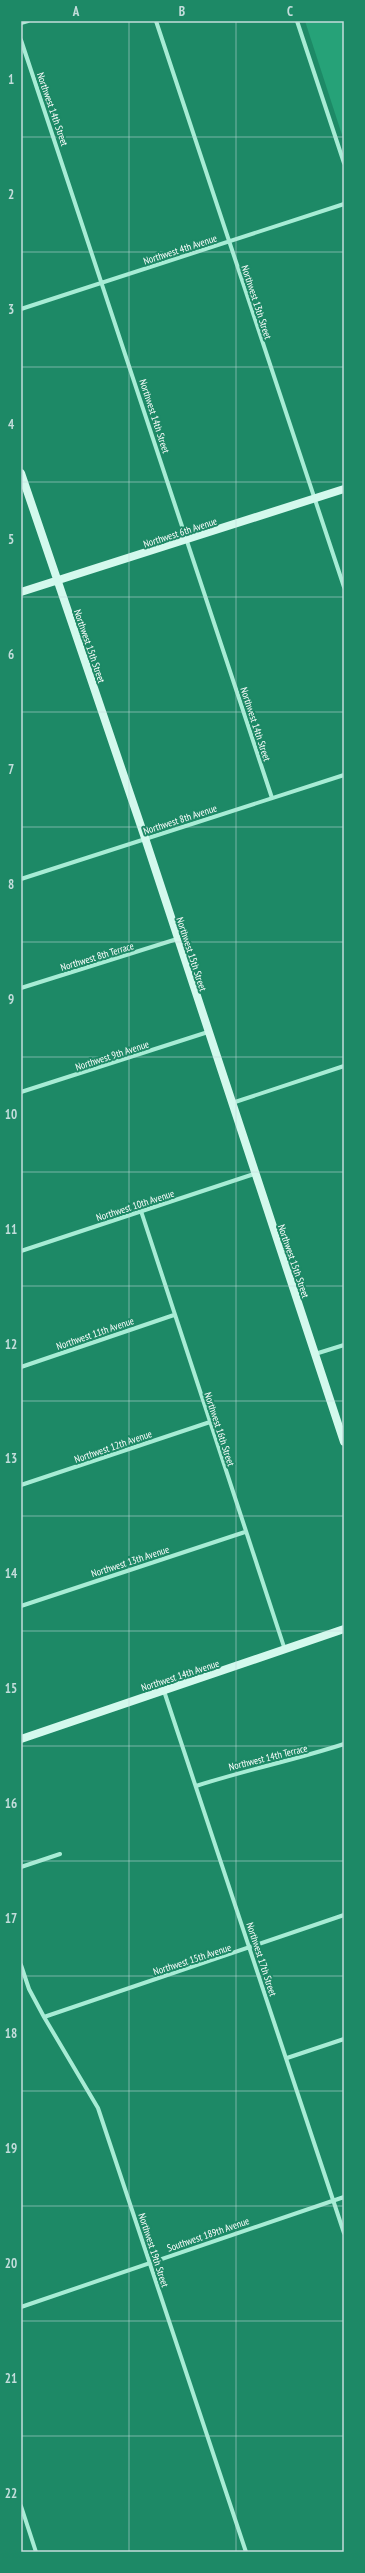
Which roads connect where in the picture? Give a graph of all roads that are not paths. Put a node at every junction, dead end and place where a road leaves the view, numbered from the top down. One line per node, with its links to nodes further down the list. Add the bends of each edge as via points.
1 (28, 21): 4 (street)
2 (156, 21): 8 (street, Northwest 13th Street)
3 (297, 21): 6 (street)
4 (21, 23)
5 (21, 40): 9 (street, Northwest 14th Street)
6 (344, 164)
7 (344, 204): 8 (street, Northwest 4th Avenue)
8 (228, 241): 9 (street, Northwest 4th Avenue); 13 (street, Northwest 13th Street)
9 (103, 282): 10 (street, Northwest 4th Avenue); 14 (street, Northwest 14th Street)
10 (21, 309)
11 (21, 473): 15 (street, Northwest 15th Street)
12 (344, 489): 13 (street, Northwest 6th Avenue)
13 (314, 499): 14 (street, Northwest 6th Avenue); 16 (street, Northwest 13th Street)
14 (187, 540): 15 (street, Northwest 6th Avenue); 19 (street, Northwest 14th Street)
15 (57, 581): 17 (street, Northwest 6th Avenue); 20 (street, Northwest 15th Street)
16 (344, 587)
17 (21, 592)
18 (344, 775): 19 (street, Northwest 8th Avenue)
19 (272, 798): 20 (street, Northwest 8th Avenue)
20 (145, 838): 21 (street, Northwest 8th Avenue); 22 (street, Northwest 15th Street)
21 (21, 879)
22 (177, 939): 23 (street, Northwest 8th Terrace); 24 (street, Northwest 15th Street)
23 (21, 988)
24 (208, 1032): 26 (street, Northwest 9th Avenue); 27 (street, Northwest 15th Street)
25 (344, 1066): 27 (street)
26 (21, 1092)
27 (231, 1103): 28 (street, Northwest 15th Street)
28 (254, 1174): 29 (street, Northwest 10th Avenue); 33 (street, Northwest 15th Street)
29 (141, 1211): 30 (street, Northwest 10th Avenue); 31 (street, Northwest 16th Street)
30 (21, 1251)
31 (174, 1315): 34 (street, Northwest 11th Avenue); 35 (street, Northwest 16th Street)
32 (344, 1345): 33 (street)
33 (315, 1354): 36 (street, Northwest 15th Street)
34 (21, 1367)
35 (210, 1422): 37 (street, Northwest 12th Avenue); 38 (street, Northwest 16th Street)
36 (344, 1442)
37 (21, 1485)
38 (245, 1532): 39 (street, Northwest 13th Avenue); 41 (street, Northwest 16th Street)
39 (21, 1606)
40 (344, 1629): 41 (street, Northwest 14th Avenue)
41 (286, 1650): 42 (street, Northwest 14th Avenue)
42 (164, 1691): 43 (street, Northwest 14th Avenue); 45 (street, Northwest 17th Street)
43 (21, 1739)
44 (344, 1744): 45 (street, Northwest 14th Terrace, via 298,1759 248,1769)
45 (196, 1786): 49 (street, Northwest 17th Street)
46 (60, 1854): 47 (street)
47 (21, 1867)
48 (344, 1915): 49 (street, Northwest 15th Avenue)
49 (250, 1948): 51 (street, Northwest 15th Avenue); 53 (street, Northwest 17th Street)
50 (21, 1965): 51 (street, Northwest 19th Street, via 29,1989)
51 (44, 2017): 57 (street, Northwest 19th Street, via 98,2108)
52 (344, 2038): 53 (street)
53 (287, 2058): 55 (street, Northwest 17th Street)
54 (344, 2197): 55 (street, Southwest 189th Avenue)
55 (333, 2201): 56 (street, Northwest 17th Street); 57 (street, Southwest 189th Avenue)
56 (344, 2233)
57 (150, 2263): 58 (street, Southwest 189th Avenue); 61 (street, Northwest 19th Street)
58 (21, 2307)
59 (21, 2506): 60 (street)
60 (36, 2552)
61 (246, 2552)

